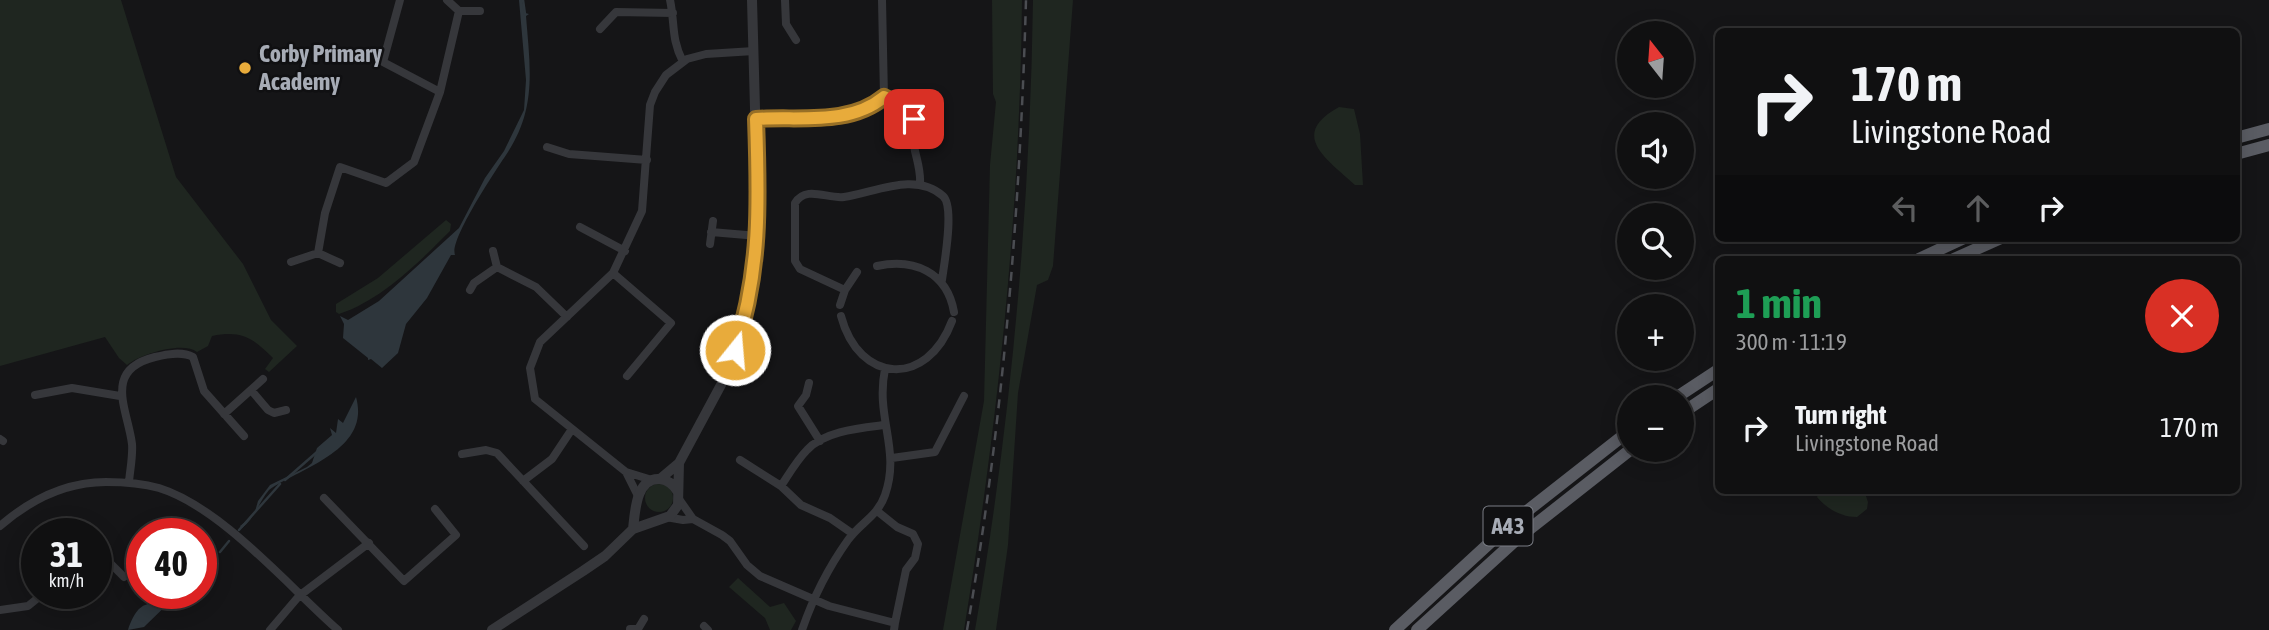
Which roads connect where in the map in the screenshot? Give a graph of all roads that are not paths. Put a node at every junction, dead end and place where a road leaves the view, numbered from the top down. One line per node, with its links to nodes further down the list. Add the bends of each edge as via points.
1 (400, 0): 14 (street, via 383,62)
2 (447, 0): 7 (street)
3 (670, 0): 9 (street)
4 (752, 0): 12 (street)
5 (785, 0): 11 (street, via 786,24)
6 (883, 0): 15 (street)
7 (459, 11): 8 (street); 14 (street)
8 (480, 11)
9 (673, 13): 10 (street, via 616,12); 13 (street, via 672,33)
10 (600, 29)
11 (796, 40)
12 (754, 51): 13 (street, via 706,54); 16 (street)
13 (682, 62): 22 (street, via 666,75 650,105)
14 (440, 92): 33 (street, via 409,166 386,183 340,167)
15 (884, 97): 16 (street, via 849,116); 23 (street, via 905,108 914,119)
16 (756, 119): 27 (street)
17 (2269, 129): 18 (highway)
18 (2240, 137)
19 (2269, 145): 21 (highway)
20 (547, 147): 22 (street, via 569,154)
21 (2240, 154)
22 (647, 160): 32 (street, via 642,211)
23 (920, 185): 42 (street, via 943,196 947,203); 43 (street, via 884,187 845,197 800,196 795,203 795,261 800,269)
24 (713, 221): 26 (street)
25 (580, 227): 32 (street)
26 (711, 232): 27 (street); 30 (street)
27 (758, 236): 73 (street, via 753,280 735,350)
28 (1955, 242): 34 (highway)
29 (1992, 242): 35 (highway)
30 (710, 243)
31 (493, 251): 39 (street)
32 (625, 251): 41 (street)
33 (318, 253): 36 (street); 37 (street)
34 (1925, 256)
35 (1961, 256)
36 (291, 262)
37 (340, 263)
38 (877, 266): 42 (street, via 905,264)
39 (497, 267): 44 (street); 48 (street, via 536,287)
40 (858, 272): 43 (street)
41 (613, 273): 48 (street); 52 (street, via 671,323)
42 (942, 280): 46 (street)
43 (845, 289): 45 (street)
44 (470, 290)
45 (840, 305)
46 (954, 312)
47 (841, 316): 50 (street, via 857,349)
48 (567, 317): 65 (street, via 540,342 530,368 535,399)
49 (951, 321): 50 (street, via 943,340 926,359 909,368)
50 (885, 369): 64 (street, via 880,397)
51 (1715, 372): 55 (highway)
52 (627, 376)
53 (263, 379): 56 (street)
54 (809, 383): 68 (street, via 798,406)
55 (1694, 386)
56 (251, 390): 62 (street, via 268,410); 63 (street)
57 (1715, 391): 61 (highway)
58 (35, 395): 59 (street, via 72,388)
59 (120, 396): 63 (street, via 123,382 137,364 162,355 185,354 193,357 200,386); 77 (street, via 132,446)
60 (964, 396): 70 (street, via 935,452)
61 (1694, 405)
62 (286, 410)
63 (224, 414): 66 (street)
64 (884, 425): 68 (street); 70 (street)
65 (572, 429): 74 (street); 76 (street, via 552,459)
66 (244, 436)
67 (1617, 440): 104 (highway, A43, via 1508,526)
68 (820, 441): 78 (street, via 807,449)
69 (462, 454): 76 (street, via 497,453)
70 (892, 458): 83 (street, via 891,475)
71 (740, 460): 78 (street)
72 (1617, 460): 105 (highway, A43, via 1517,539)
73 (679, 463): 75 (street); 79 (street)
74 (626, 472): 75 (street); 81 (street)
75 (656, 479): 79 (street, via 669,482); 81 (street, via 645,484)
76 (523, 481): 90 (street)
77 (129, 482): 86 (street, via 77,485 50,493); 93 (street, via 159,488 200,508)
78 (781, 486): 88 (street, via 801,505)
79 (678, 495): 84 (street, via 675,511); 85 (street)
80 (324, 498): 89 (street)
81 (639, 500): 84 (street, via 645,514); 87 (street)
82 (435, 509): 89 (street, via 456,536 404,581)
83 (877, 511): 88 (street); 98 (street, via 913,534 918,544 906,570)
84 (662, 518): 85 (street); 87 (street)
85 (693, 519): 94 (street, via 730,541 760,576)
86 (0, 526)
87 (633, 529): 102 (street, via 583,572)
88 (853, 534): 94 (street)
89 (369, 543): 93 (street)
90 (584, 546)
91 (112, 566): 92 (street)
92 (124, 577)
93 (299, 596): 100 (street); 101 (street)
94 (813, 599): 98 (street); 103 (street)
95 (21, 607): 96 (street)
96 (0, 610)
97 (644, 619): 99 (street)
98 (894, 627)
99 (635, 629)
100 (270, 630)
101 (338, 630)
102 (492, 630)
103 (802, 630)
104 (1395, 630)
105 (1417, 630)

